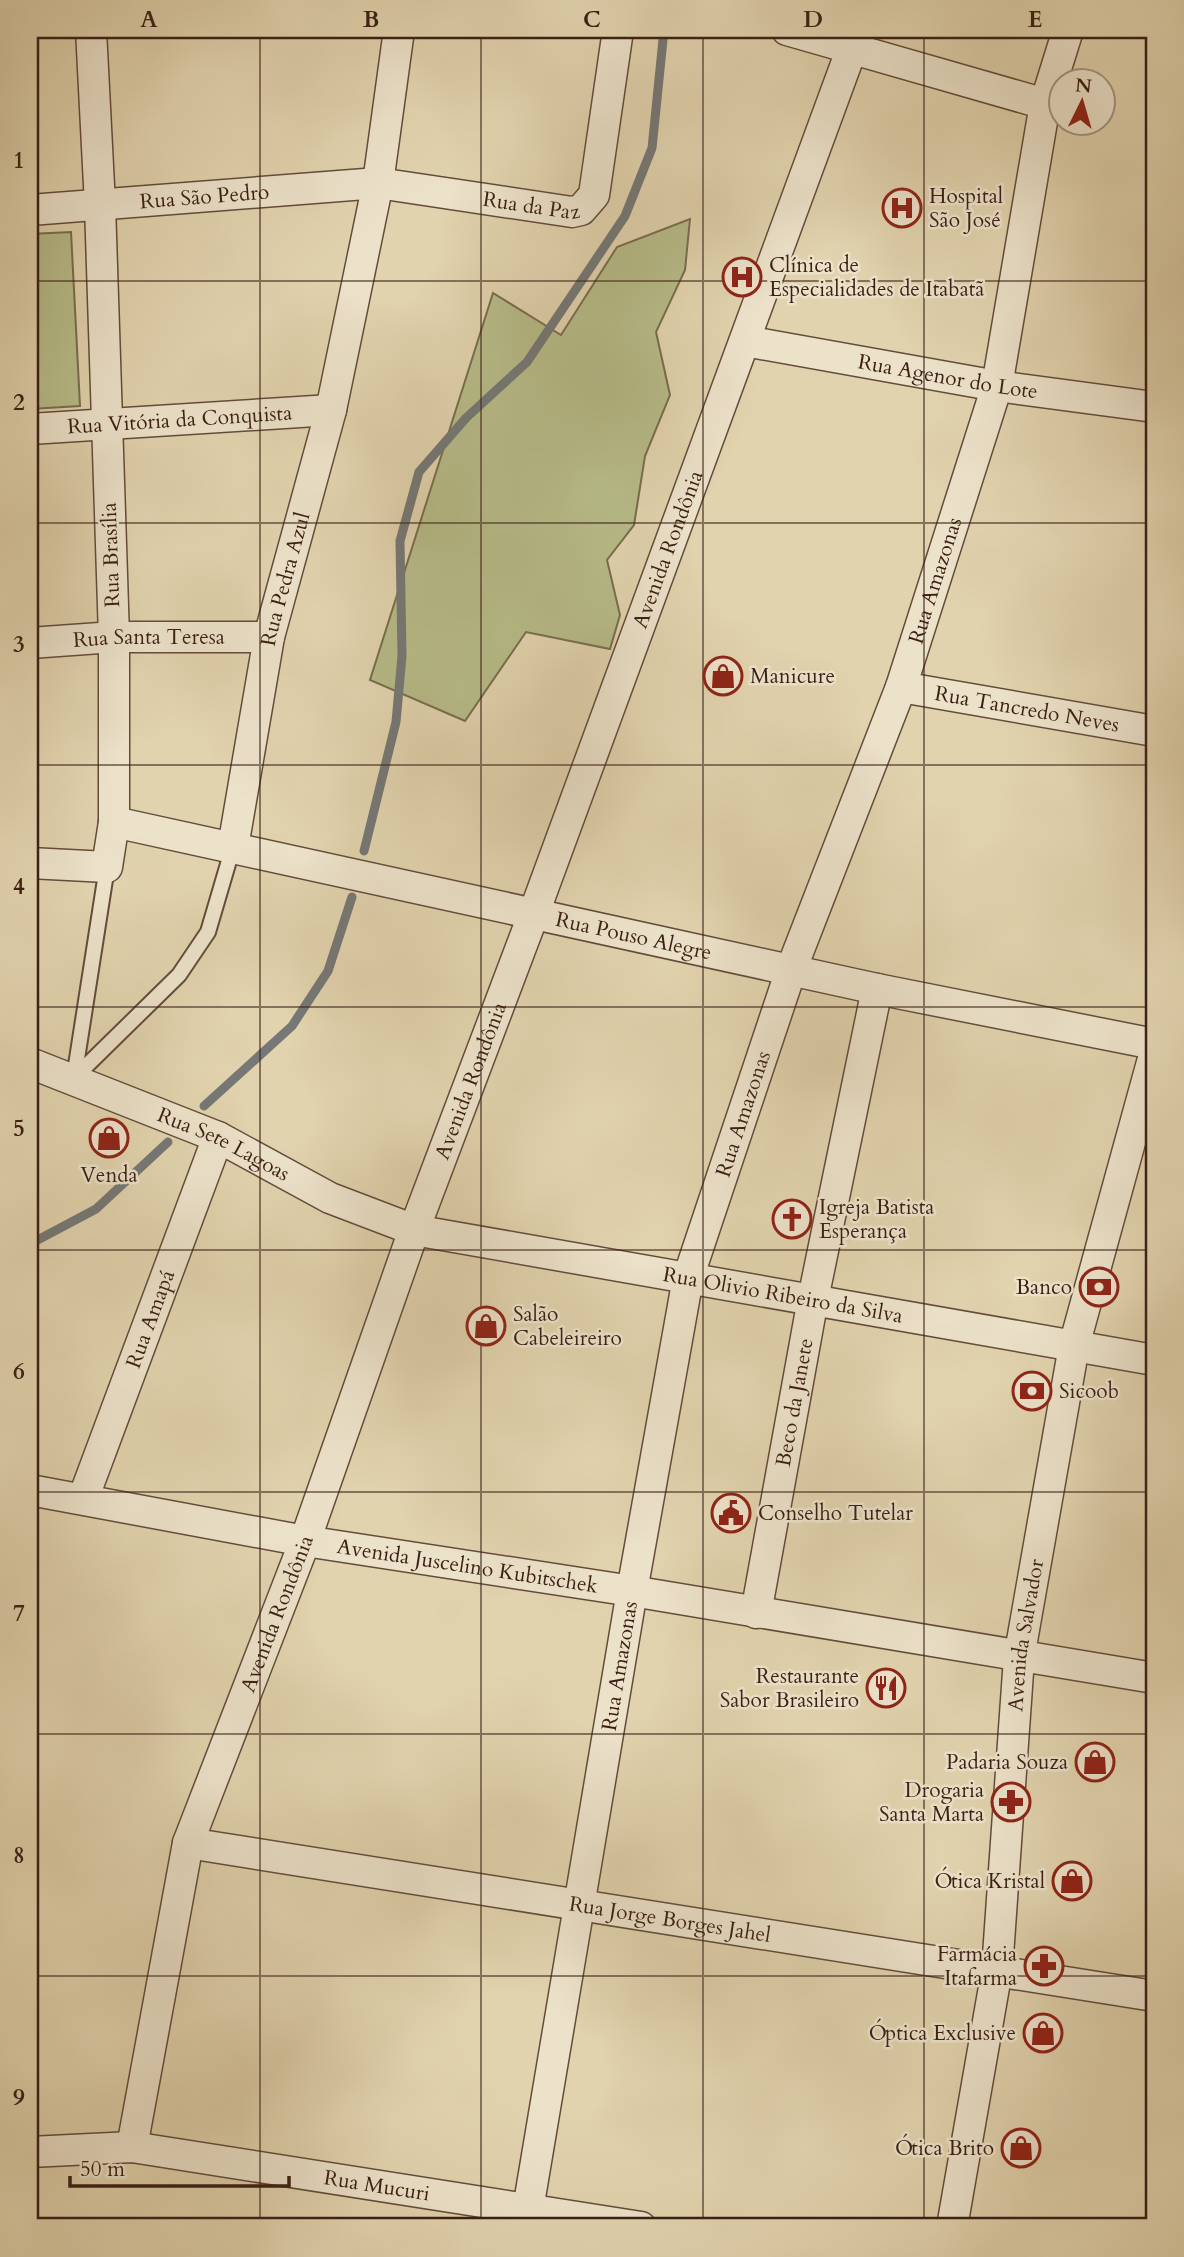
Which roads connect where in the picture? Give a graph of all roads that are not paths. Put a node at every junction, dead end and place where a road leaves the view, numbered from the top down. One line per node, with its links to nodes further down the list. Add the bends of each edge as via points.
1 (90, 30): 9 (street, Rua Brasília)
2 (399, 30): 8 (street, Rua Pedra Azul)
3 (618, 30): 8 (street, Rua da Paz, via 594,195 581,211)
4 (787, 30): 6 (street)
5 (1068, 30): 7 (street, Rua Amazonas)
6 (854, 39): 7 (street); 11 (street, Avenida Rondônia)
7 (1045, 104): 12 (street, Rua Amazonas)
8 (378, 183): 9 (street, Rua São Pedro); 14 (street, Rua Pedra Azul)
9 (100, 205): 10 (street, Rua São Pedro); 15 (street, Rua Brasília)
10 (30, 211)
11 (745, 341): 12 (street, Rua Agenor do Lote); 26 (street, Avenida Rondônia)
12 (997, 386): 13 (street, Rua Agenor do Lote); 20 (street, Rua Amazonas)
13 (1154, 407)
14 (331, 410): 15 (street, Rua Vitória da Conquista); 18 (street, Rua Pedra Azul)
15 (106, 424): 16 (street, Rua Vitória da Conquista); 17 (street, Rua Brasília)
16 (30, 429)
17 (114, 637): 18 (street, Rua Santa Teresa); 19 (street, Rua Santa Teresa); 22 (street, Rua Brasília)
18 (269, 637): 23 (street, Rua Pedra Azul)
19 (30, 643)
20 (901, 687): 21 (street, Rua Tancredo Neves); 27 (street, Rua Amazonas)
21 (1154, 731)
22 (114, 822): 23 (street, Rua Pouso Alegre); 25 (street, Rua Brasília)
23 (233, 847): 26 (street, Rua Pouso Alegre); 32 (lane, Rua Pedra Azul, via 208,932 179,975)
24 (30, 863): 25 (street)
25 (107, 867): 32 (lane, Rua Brasília)
26 (534, 913): 27 (street, Rua Pouso Alegre); 34 (street, Avenida Rondônia)
27 (791, 970): 28 (street, Rua Pouso Alegre); 35 (street, Rua Amazonas)
28 (877, 989): 29 (street, Rua Pouso Alegre); 36 (street, Beco da Janete)
29 (1154, 1044)
30 (1154, 1055): 37 (street, Avenida Salvador)
31 (30, 1063): 32 (street, Rua Sete Lagoas)
32 (74, 1078): 33 (street, Rua Sete Lagoas)
33 (218, 1137): 34 (street, Rua Sete Lagoas, via 330,1198); 40 (street, Rua Amapá)
34 (414, 1230): 35 (street, Rua Olivio Ribeiro da Silva); 41 (street, Avenida Rondônia)
35 (688, 1278): 36 (street, Rua Olivio Ribeiro da Silva); 42 (street, Rua Amazonas)
36 (813, 1299): 37 (street, Rua Olivio Ribeiro da Silva); 43 (street, Beco da Janete)
37 (1074, 1346): 38 (street, Rua Olivio Ribeiro da Silva); 44 (street, Avenida Salvador)
38 (1154, 1360)
39 (30, 1490): 40 (street, Avenida Juscelino Kubitschek)
40 (83, 1499): 41 (street, Avenida Juscelino Kubitschek)
41 (306, 1541): 42 (street, Avenida Juscelino Kubitschek); 46 (street, Avenida Rondônia)
42 (632, 1591): 43 (street, Avenida Juscelino Kubitschek); 47 (street, Rua Amazonas)
43 (756, 1613): 44 (street, Avenida Juscelino Kubitschek)
44 (1019, 1658): 45 (street, Avenida Juscelino Kubitschek); 48 (street, Avenida Salvador)
45 (1154, 1678)
46 (188, 1843): 47 (street, Rua Jorge Borges Jahel); 50 (street, Avenida Rondônia)
47 (581, 1903): 48 (street, Rua Jorge Borges Jahel); 52 (street, Rua Amazonas)
48 (997, 1970): 49 (street, Rua Jorge Borges Jahel); 54 (street, Avenida Salvador)
49 (1154, 1996)
50 (132, 2147): 51 (street, Rua Mucuri); 52 (street, Rua Mucuri)
51 (30, 2152)
52 (526, 2218): 53 (street, Rua Mucuri)
53 (641, 2227)
54 (952, 2227)

